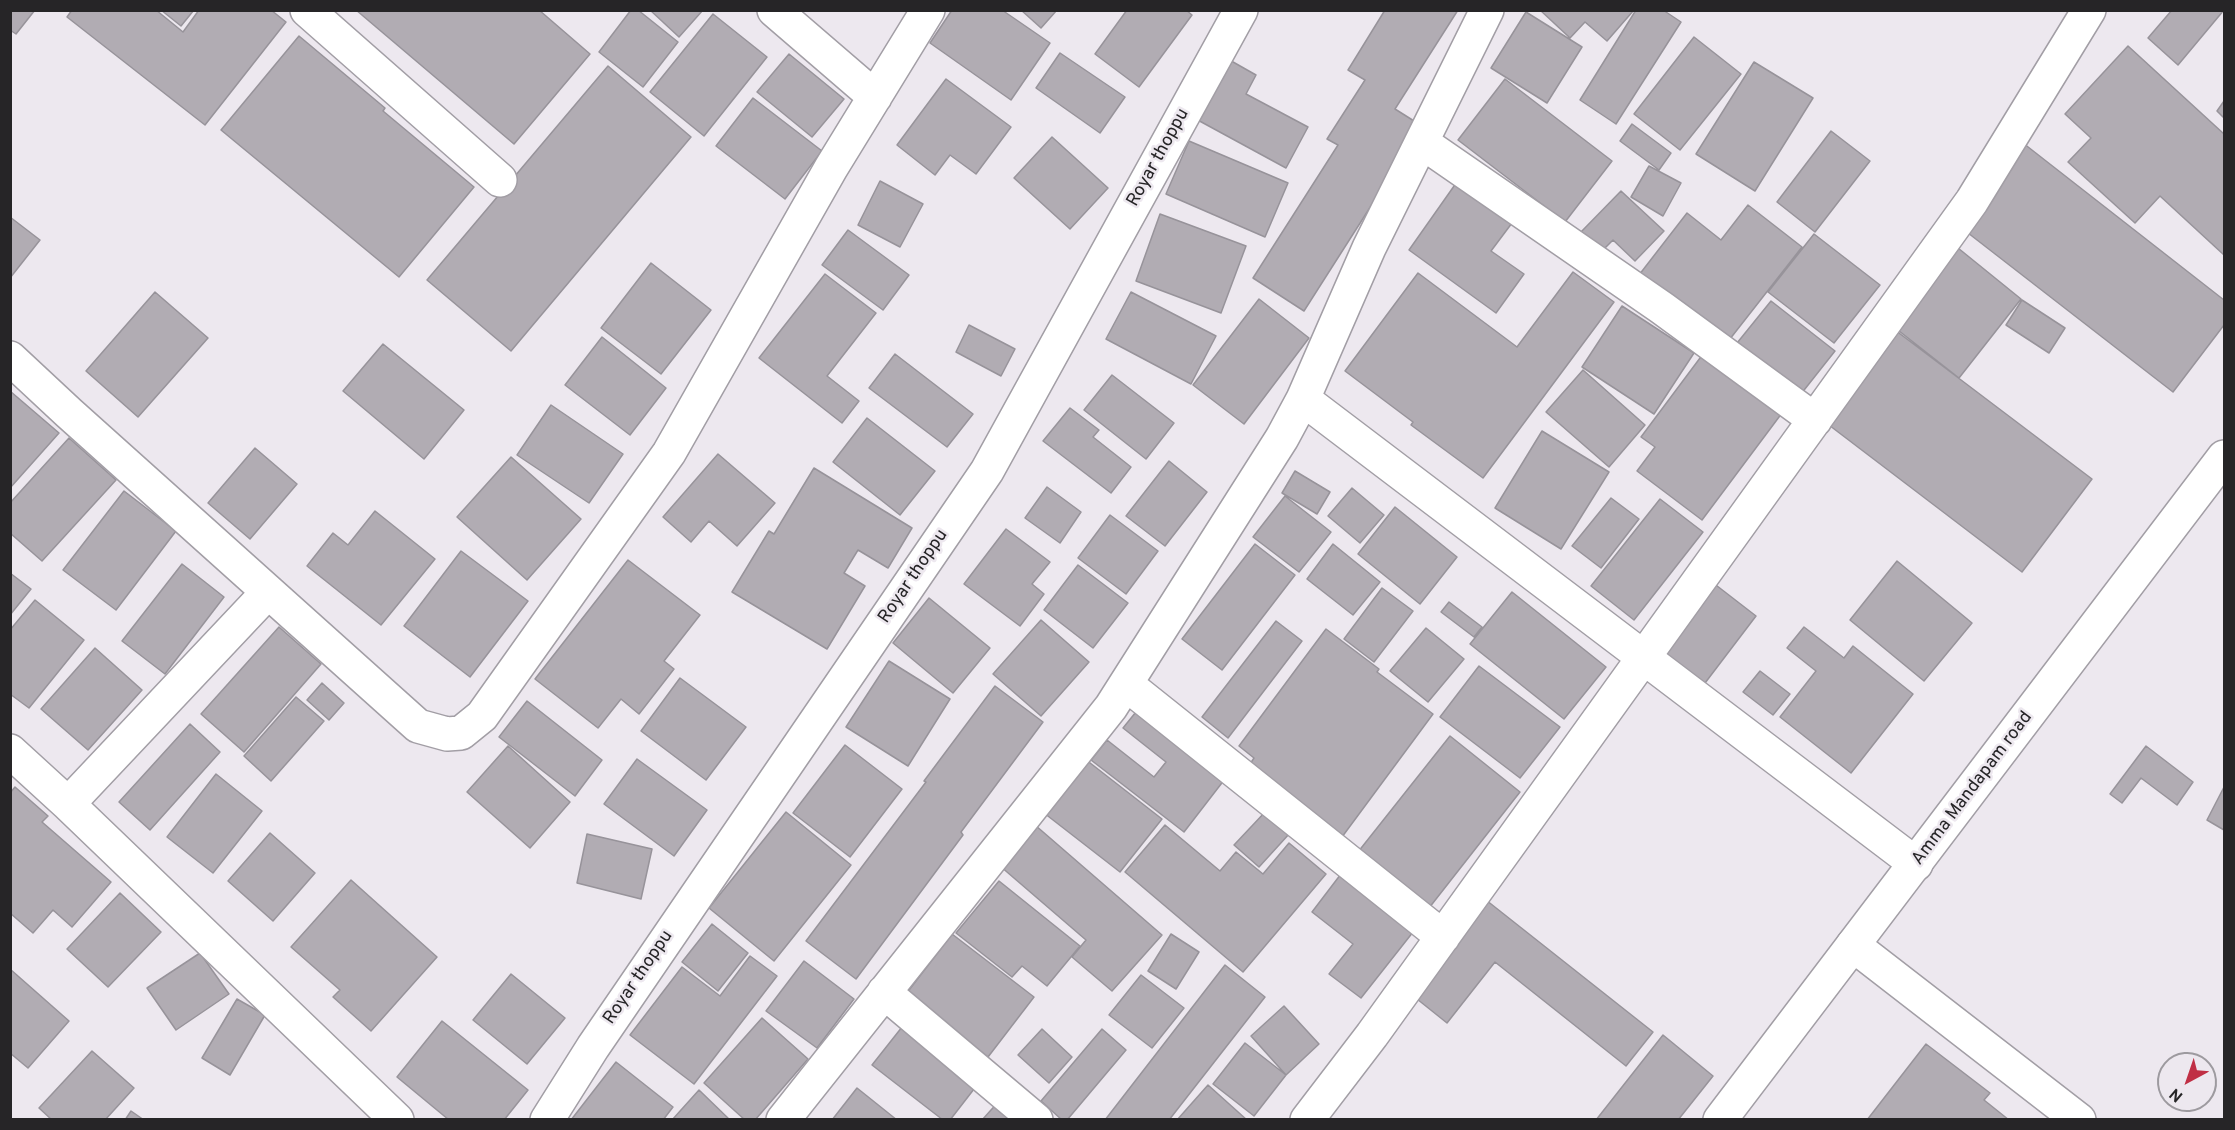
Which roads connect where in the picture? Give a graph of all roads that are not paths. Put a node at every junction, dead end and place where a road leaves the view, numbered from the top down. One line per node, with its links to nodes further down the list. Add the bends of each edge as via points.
1 (307, 10): 9 (street)
2 (774, 10): 7 (street)
3 (928, 10): 7 (street)
4 (1488, 10): 8 (street)
5 (2089, 10): 12 (street, via 1972,201)
6 (1237, 12): 24 (street, Royar thoppu, via 987,471 592,1047)
7 (875, 97): 14 (street, via 669,453 482,716 461,733 447,734 418,726)
8 (1423, 143): 11 (street, via 1369,248); 12 (street, via 1662,308)
9 (500, 180)
10 (10, 358): 14 (street)
11 (1303, 399): 15 (street); 16 (street)
12 (1815, 420): 15 (street)
13 (2224, 457): 19 (street, Amma Mandapam road)
14 (268, 592): 18 (street)
15 (1644, 657): 19 (street); 20 (street)
16 (1126, 684): 20 (street); 22 (street)
17 (14, 763): 18 (street)
18 (68, 804): 23 (street)
19 (1916, 864): 21 (street, Amma Mandapam road)
20 (1443, 937): 27 (street)
21 (1853, 945): 28 (street, Amma Mandapam road); 29 (street)
22 (884, 992): 25 (street); 26 (street)
23 (397, 1119)
24 (547, 1119)
25 (783, 1119)
26 (1036, 1119)
27 (1307, 1119)
28 (1720, 1119)
29 (2079, 1119)

